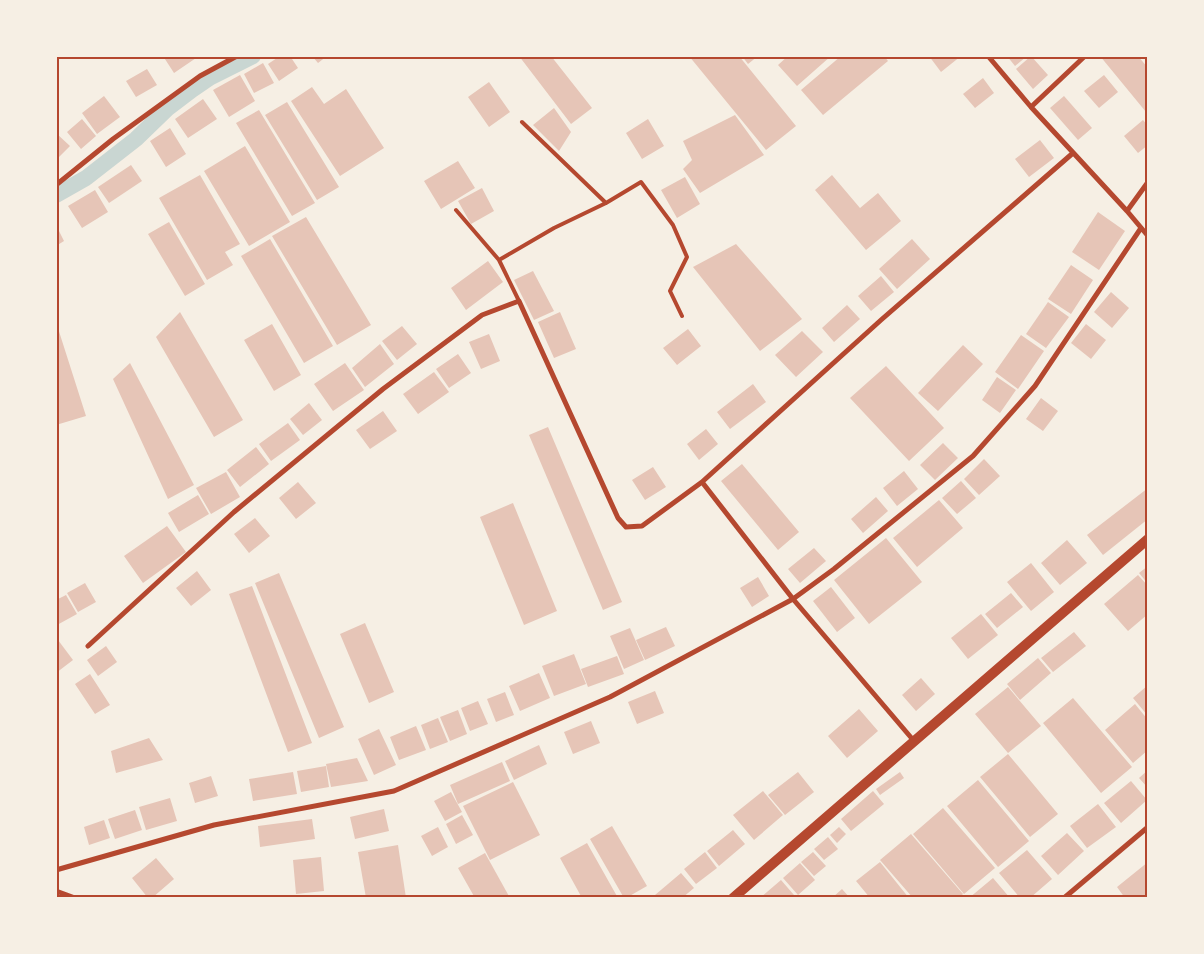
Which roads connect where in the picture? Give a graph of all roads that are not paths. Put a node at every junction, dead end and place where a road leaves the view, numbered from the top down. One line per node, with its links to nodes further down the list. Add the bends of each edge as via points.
1 (237, 56): 8 (street, via 200,76)
2 (988, 56): 4 (street)
3 (1084, 56): 4 (street)
4 (1031, 107): 6 (street)
5 (522, 122): 9 (lane)
6 (1073, 153): 11 (street); 17 (street)
7 (1148, 182): 11 (street)
8 (56, 185)
9 (606, 203): 14 (lane); 16 (lane, via 641,182 674,225 687,257 670,291)
10 (456, 210): 14 (lane)
11 (1127, 211): 12 (street)
12 (1141, 228): 13 (street); 19 (street, via 1035,386 973,456 834,570)
13 (1148, 236)
14 (499, 260): 15 (lane)
15 (519, 301): 17 (street, via 618,518 626,527 642,526); 20 (street, via 482,315 383,389 234,512)
16 (682, 316)
17 (702, 482): 19 (street)
18 (1148, 539): 21 (main road)
19 (792, 599): 21 (street); 23 (street, via 610,697 394,791 214,825)
20 (88, 646)
21 (914, 741): 26 (main road)
22 (1148, 827): 27 (street)
23 (56, 870)
24 (56, 890): 25 (street)
25 (75, 898)
26 (733, 898)
27 (1064, 898)

